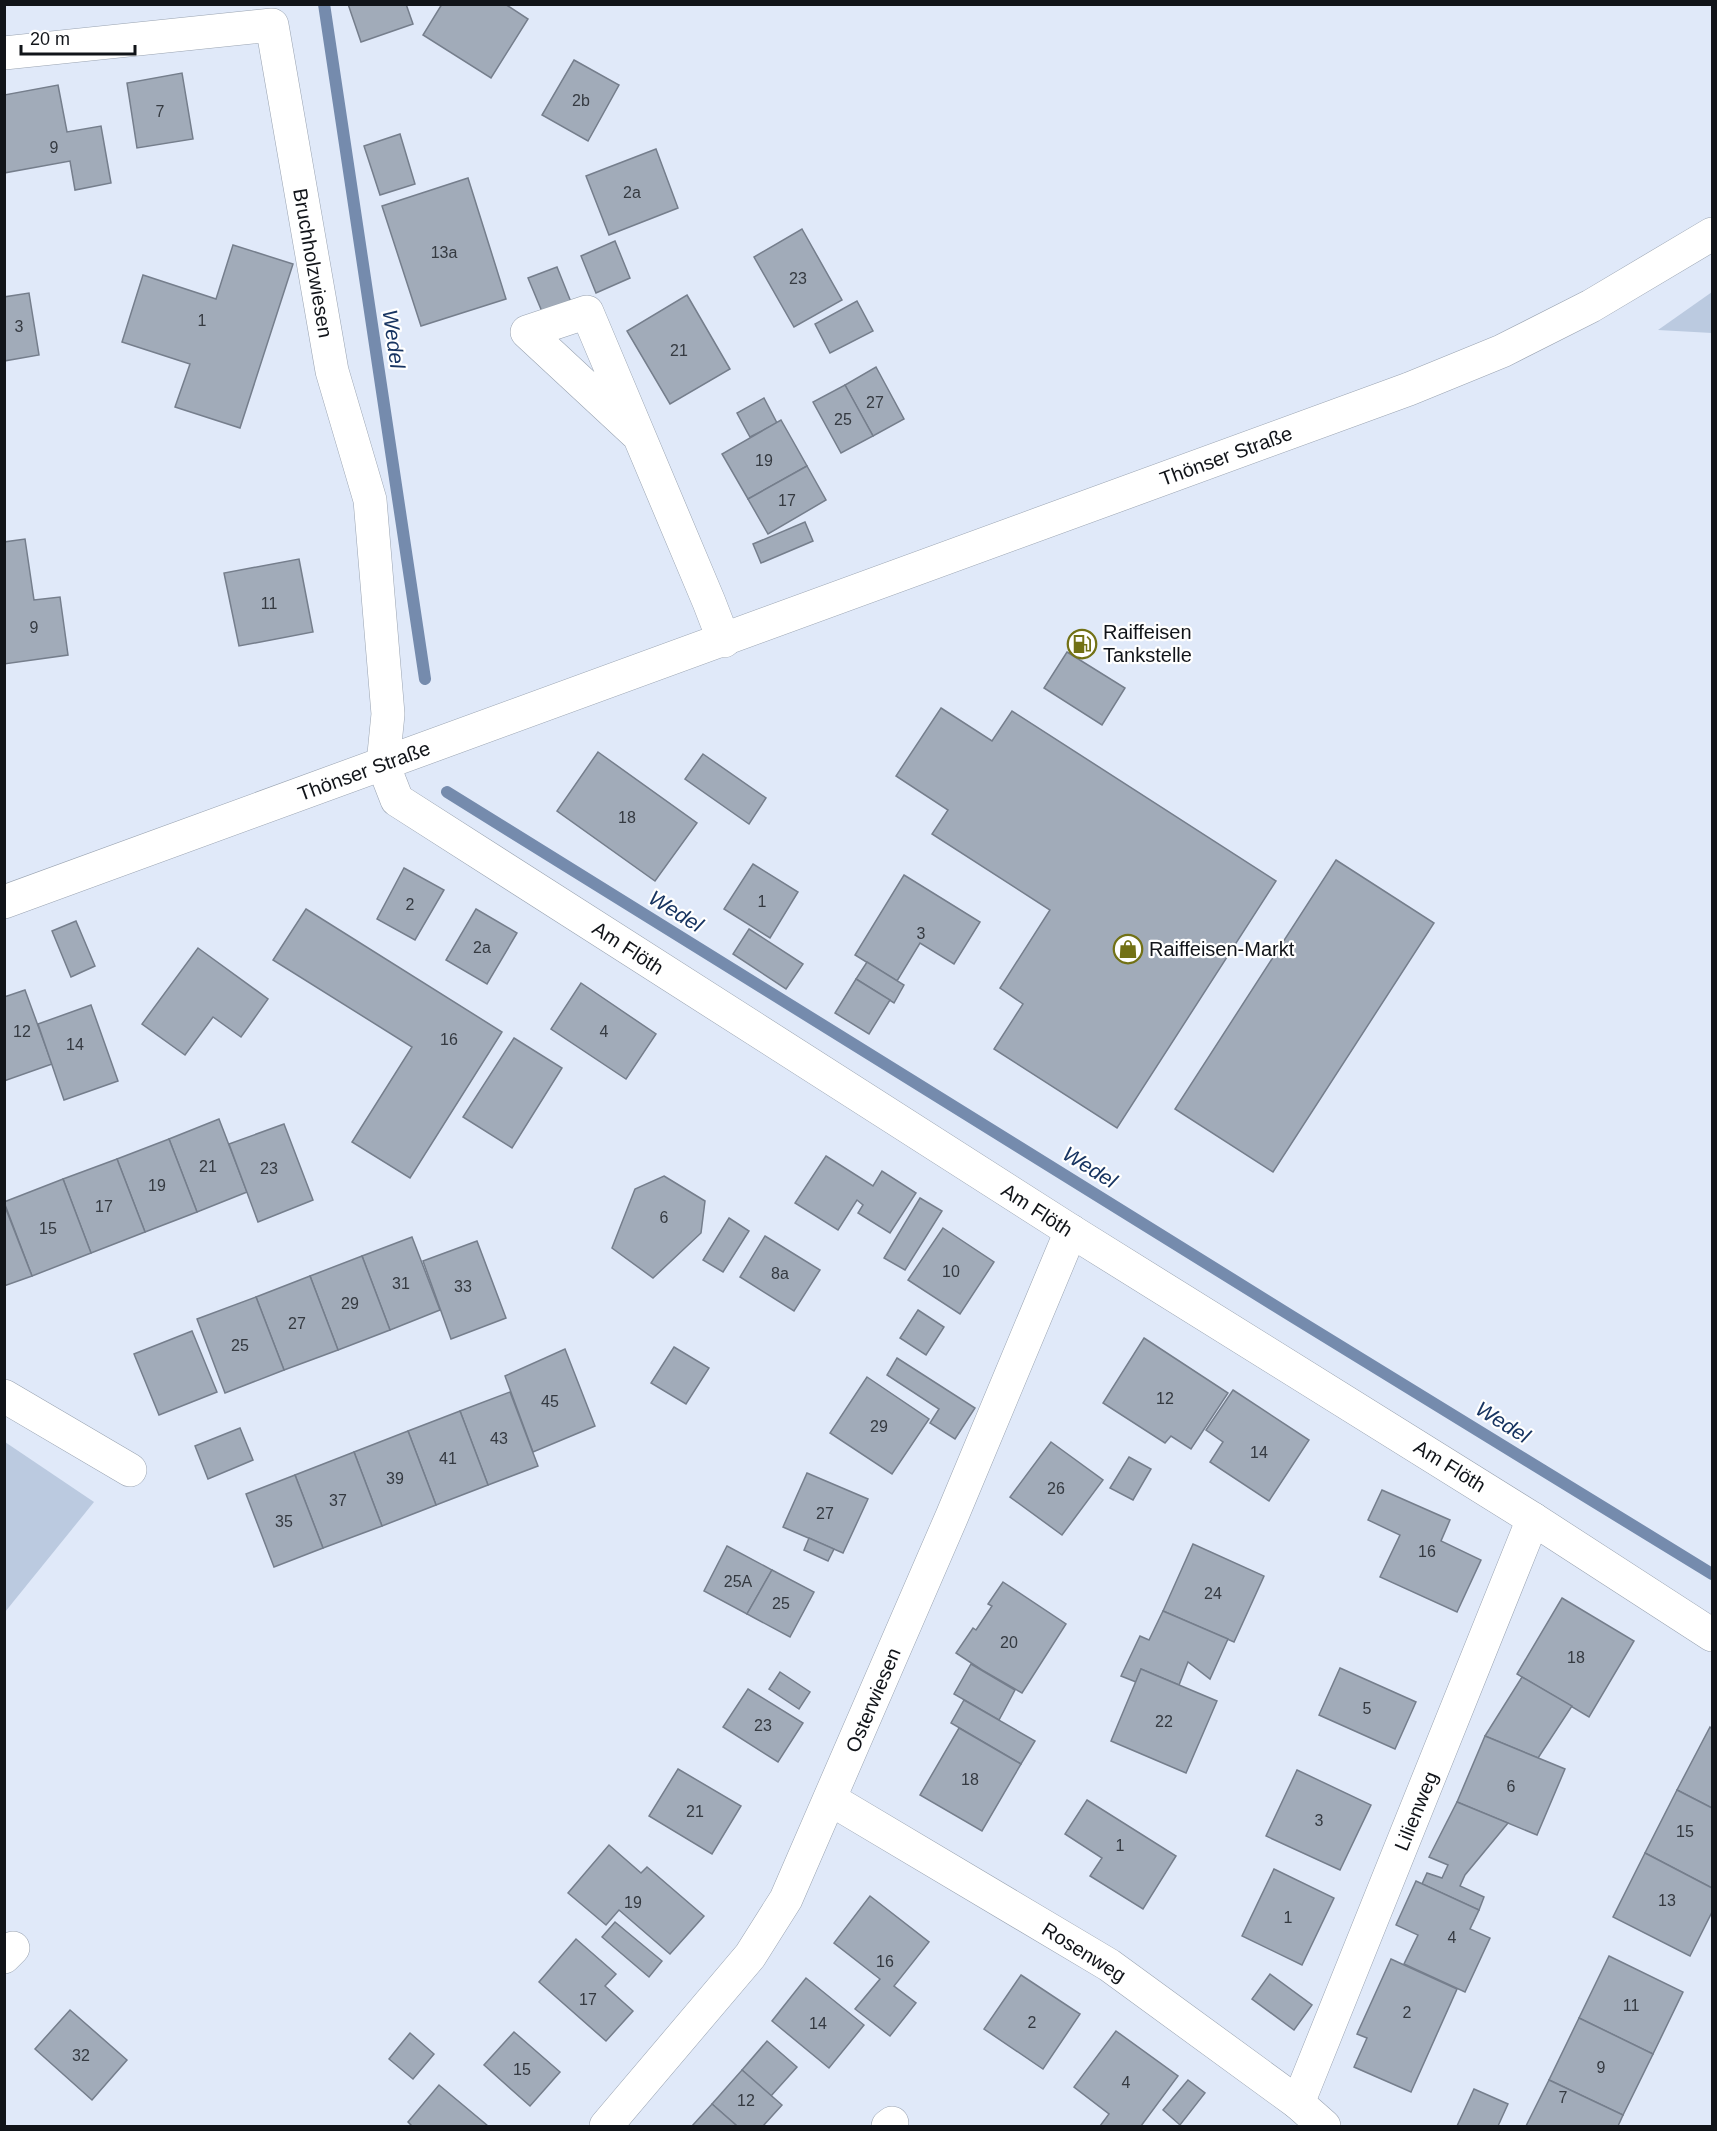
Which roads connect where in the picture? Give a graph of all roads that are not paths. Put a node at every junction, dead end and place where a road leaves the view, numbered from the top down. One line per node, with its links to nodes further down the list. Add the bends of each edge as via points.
1 (4, 53): 5 (street, Bruchholzwiesen, via 272,25 332,371 370,500 388,714)
2 (1713, 234): 4 (street, Thönser Straße, via 1591,306 1502,351 1409,389)
3 (639, 436): 4 (street)
4 (724, 641): 5 (street, Thönser Straße)
5 (383, 764): 6 (street, Thönser Straße); 7 (street, Am Flöth, via 397,800)
6 (4, 902)
7 (1071, 1231): 10 (street, Am Flöth); 12 (street, Osterwiesen)
8 (4, 1396): 9 (street)
9 (130, 1470)
10 (1533, 1518): 11 (street, Am Flöth); 13 (street, Lilienweg)
11 (1713, 1635)
12 (830, 1799): 13 (street, Rosenweg, via 1109,1965); 14 (street, Osterwiesen, via 786,1899 750,1956)
13 (1298, 2103): 15 (street, Rosenweg)
14 (606, 2127)
15 (1324, 2127)

